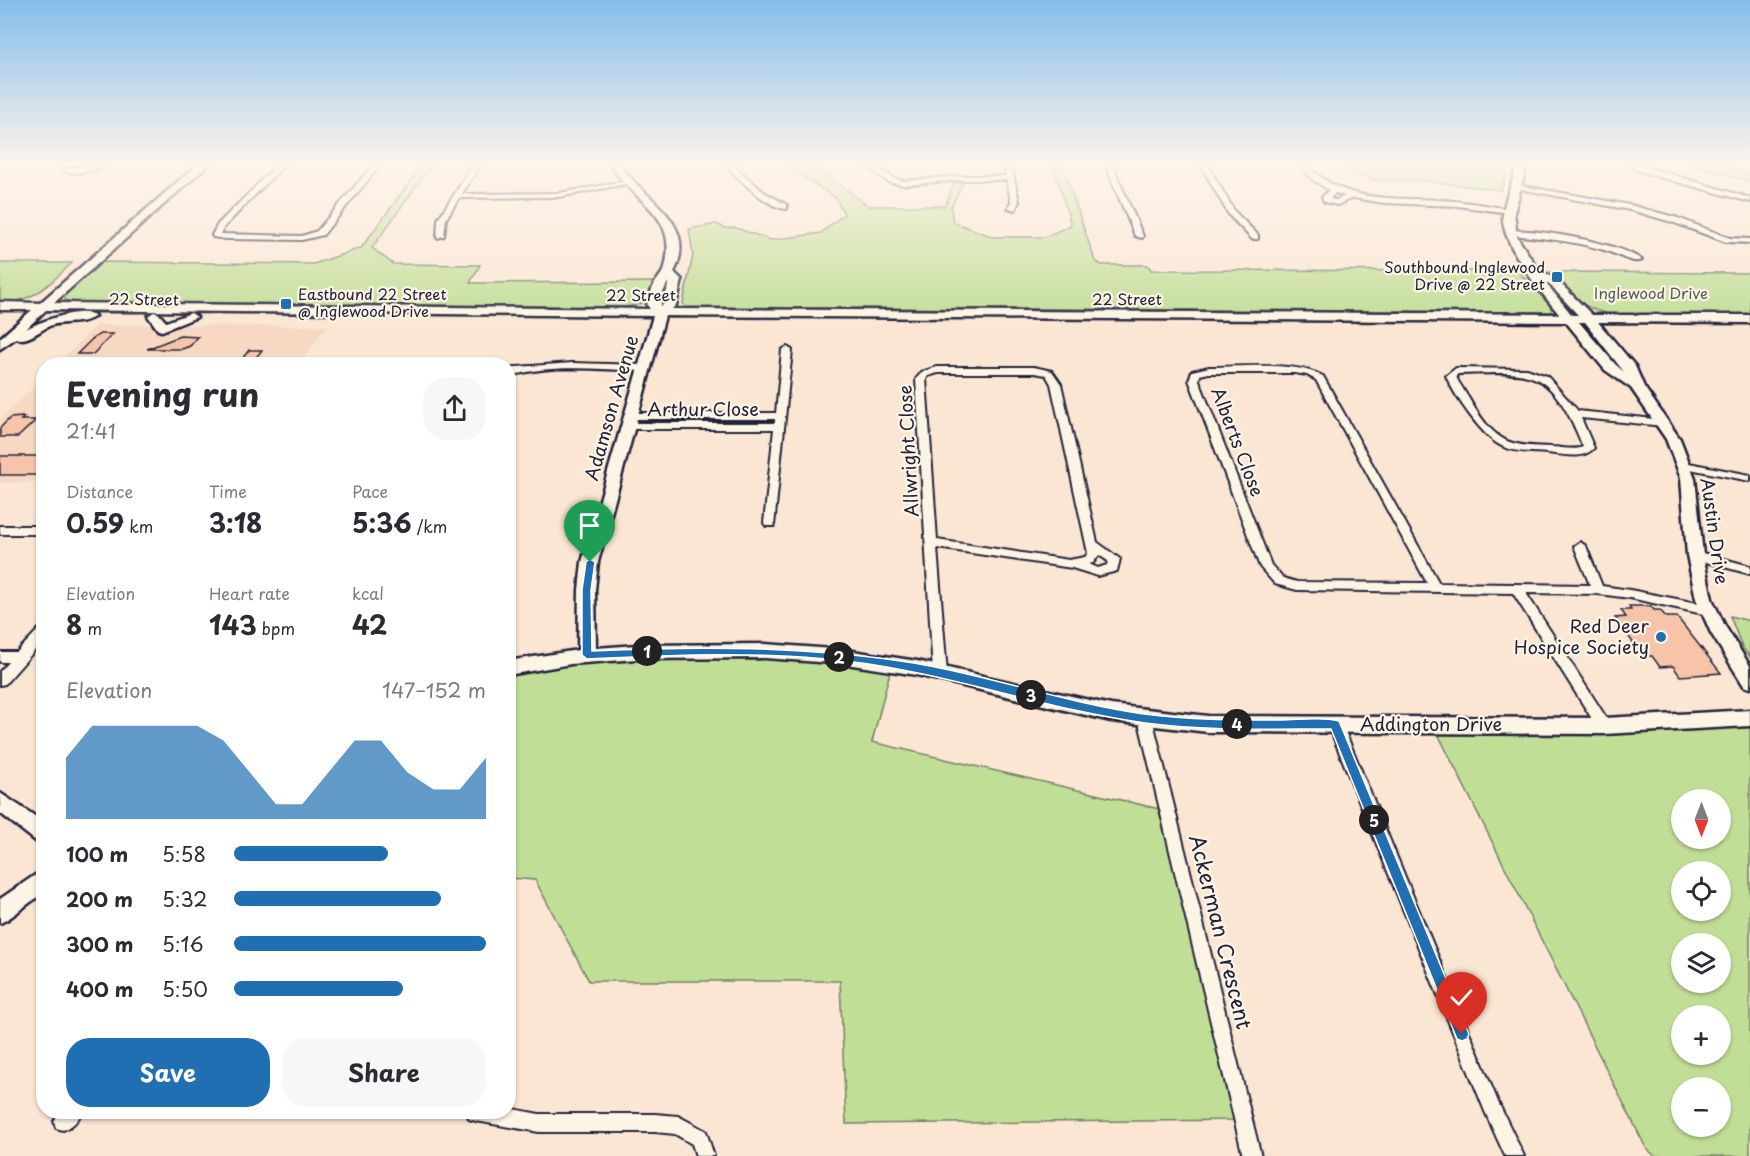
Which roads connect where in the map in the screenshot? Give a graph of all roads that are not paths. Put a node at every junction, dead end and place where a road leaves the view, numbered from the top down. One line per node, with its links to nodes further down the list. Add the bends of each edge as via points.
1 (132, 218): 20 (main road)
2 (144, 218): 19 (main road)
3 (229, 218): 4 (street, via 216,235 302,238 320,233)
4 (333, 218)
5 (443, 218): 12 (street)
6 (666, 218): 22 (main road, via 674,245 669,274 676,280 670,305)
7 (1131, 218): 13 (street)
8 (1237, 218): 14 (street)
9 (1509, 218): 11 (main road)
10 (1669, 218): 15 (street, via 1728,241)
11 (1510, 233): 16 (street, via 1588,242); 17 (main road)
12 (440, 236)
13 (1139, 236)
14 (1255, 237)
15 (1750, 241)
16 (1638, 260)
17 (1535, 272): 26 (main road, via 1537,280); 27 (main road, via 1553,282)
18 (0, 306): 20 (main road, 22 Street)
19 (46, 306): 20 (main road, 22 Street); 21 (main road, 22 Street)
20 (32, 311): 24 (main road); 25 (main road, 22 Street); 30 (main road)
21 (504, 312): 22 (main road, 22 Street); 25 (main road, 22 Street, via 191,317 162,327 154,316)
22 (660, 313): 26 (main road, 22 Street); 32 (main road, Adamson Avenue)
23 (0, 315): 24 (main road)
24 (17, 316): 29 (main road)
25 (89, 316): 30 (main road, via 44,324)
26 (1570, 318): 27 (main road, 22 Street); 34 (main road, Austin Drive, via 1611,367)
27 (1588, 318): 28 (main road, 22 Street); 34 (main road, Austin Drive, via 1630,369)
28 (1750, 319)
29 (0, 330)
30 (0, 347)
31 (787, 350): 37 (street, Arthur Close)
32 (644, 368): 33 (street); 36 (main road, Adamson Avenue)
33 (516, 370)
34 (1637, 387): 38 (main road, Austin Drive)
35 (1575, 414): 35 (street, via 1552,384 1534,373 1461,371 1451,376 1491,435 1507,445 1586,451 1589,444); 38 (street)
36 (628, 421): 37 (street, Arthur Close); 55 (main road, Adamson Avenue, via 589,569)
37 (780, 421): 41 (street, Arthur Close)
38 (1664, 423): 39 (main road, Austin Drive)
39 (1684, 465): 40 (street); 47 (main road, Austin Drive)
40 (1750, 478)
41 (770, 523)
42 (0, 530): 43 (street)
43 (36, 530)
44 (932, 543): 45 (street, Allwright Close, via 922,376 937,370 1023,370 1045,371 1055,379); 48 (street); 59 (street, Allwright Close)
45 (1094, 544): 48 (street, via 1092,558); 48 (street, via 1114,560 1113,568 1098,572)
46 (1580, 546): 52 (street)
47 (1695, 555): 49 (street); 53 (main road, Austin Drive)
48 (1074, 564)
49 (1750, 570)
50 (1436, 589): 50 (street, Alberts Close, via 1320,378 1295,370 1209,369 1196,373 1198,391 1273,577 1287,585 1305,587); 51 (street, Alberts Close)
51 (1517, 589): 52 (street, Alberts Close); 65 (street)
52 (1598, 590): 53 (street, Alberts Close)
53 (1708, 610): 61 (main road, Austin Drive)
54 (36, 640): 57 (street)
55 (587, 655): 58 (main road, Addington Drive); 59 (main road, Addington Drive, via 765,651 846,657)
56 (0, 657): 57 (street)
57 (20, 657): 60 (street)
58 (516, 667)
59 (940, 674): 62 (main road, Addington Drive)
60 (0, 680)
61 (1750, 681)
62 (1145, 718): 64 (main road, Addington Drive, via 1208,724); 72 (street, Ackerman Crescent)
63 (1750, 718): 65 (main road, Addington Drive)
64 (1335, 724): 65 (main road, Addington Drive); 73 (street)
65 (1604, 726)
66 (0, 802): 67 (main road)
67 (36, 828)
68 (36, 885): 69 (main road)
69 (0, 912)
70 (507, 1119): 71 (street, via 678,1125 699,1138)
71 (705, 1156)
72 (1252, 1156)
73 (1515, 1156)

